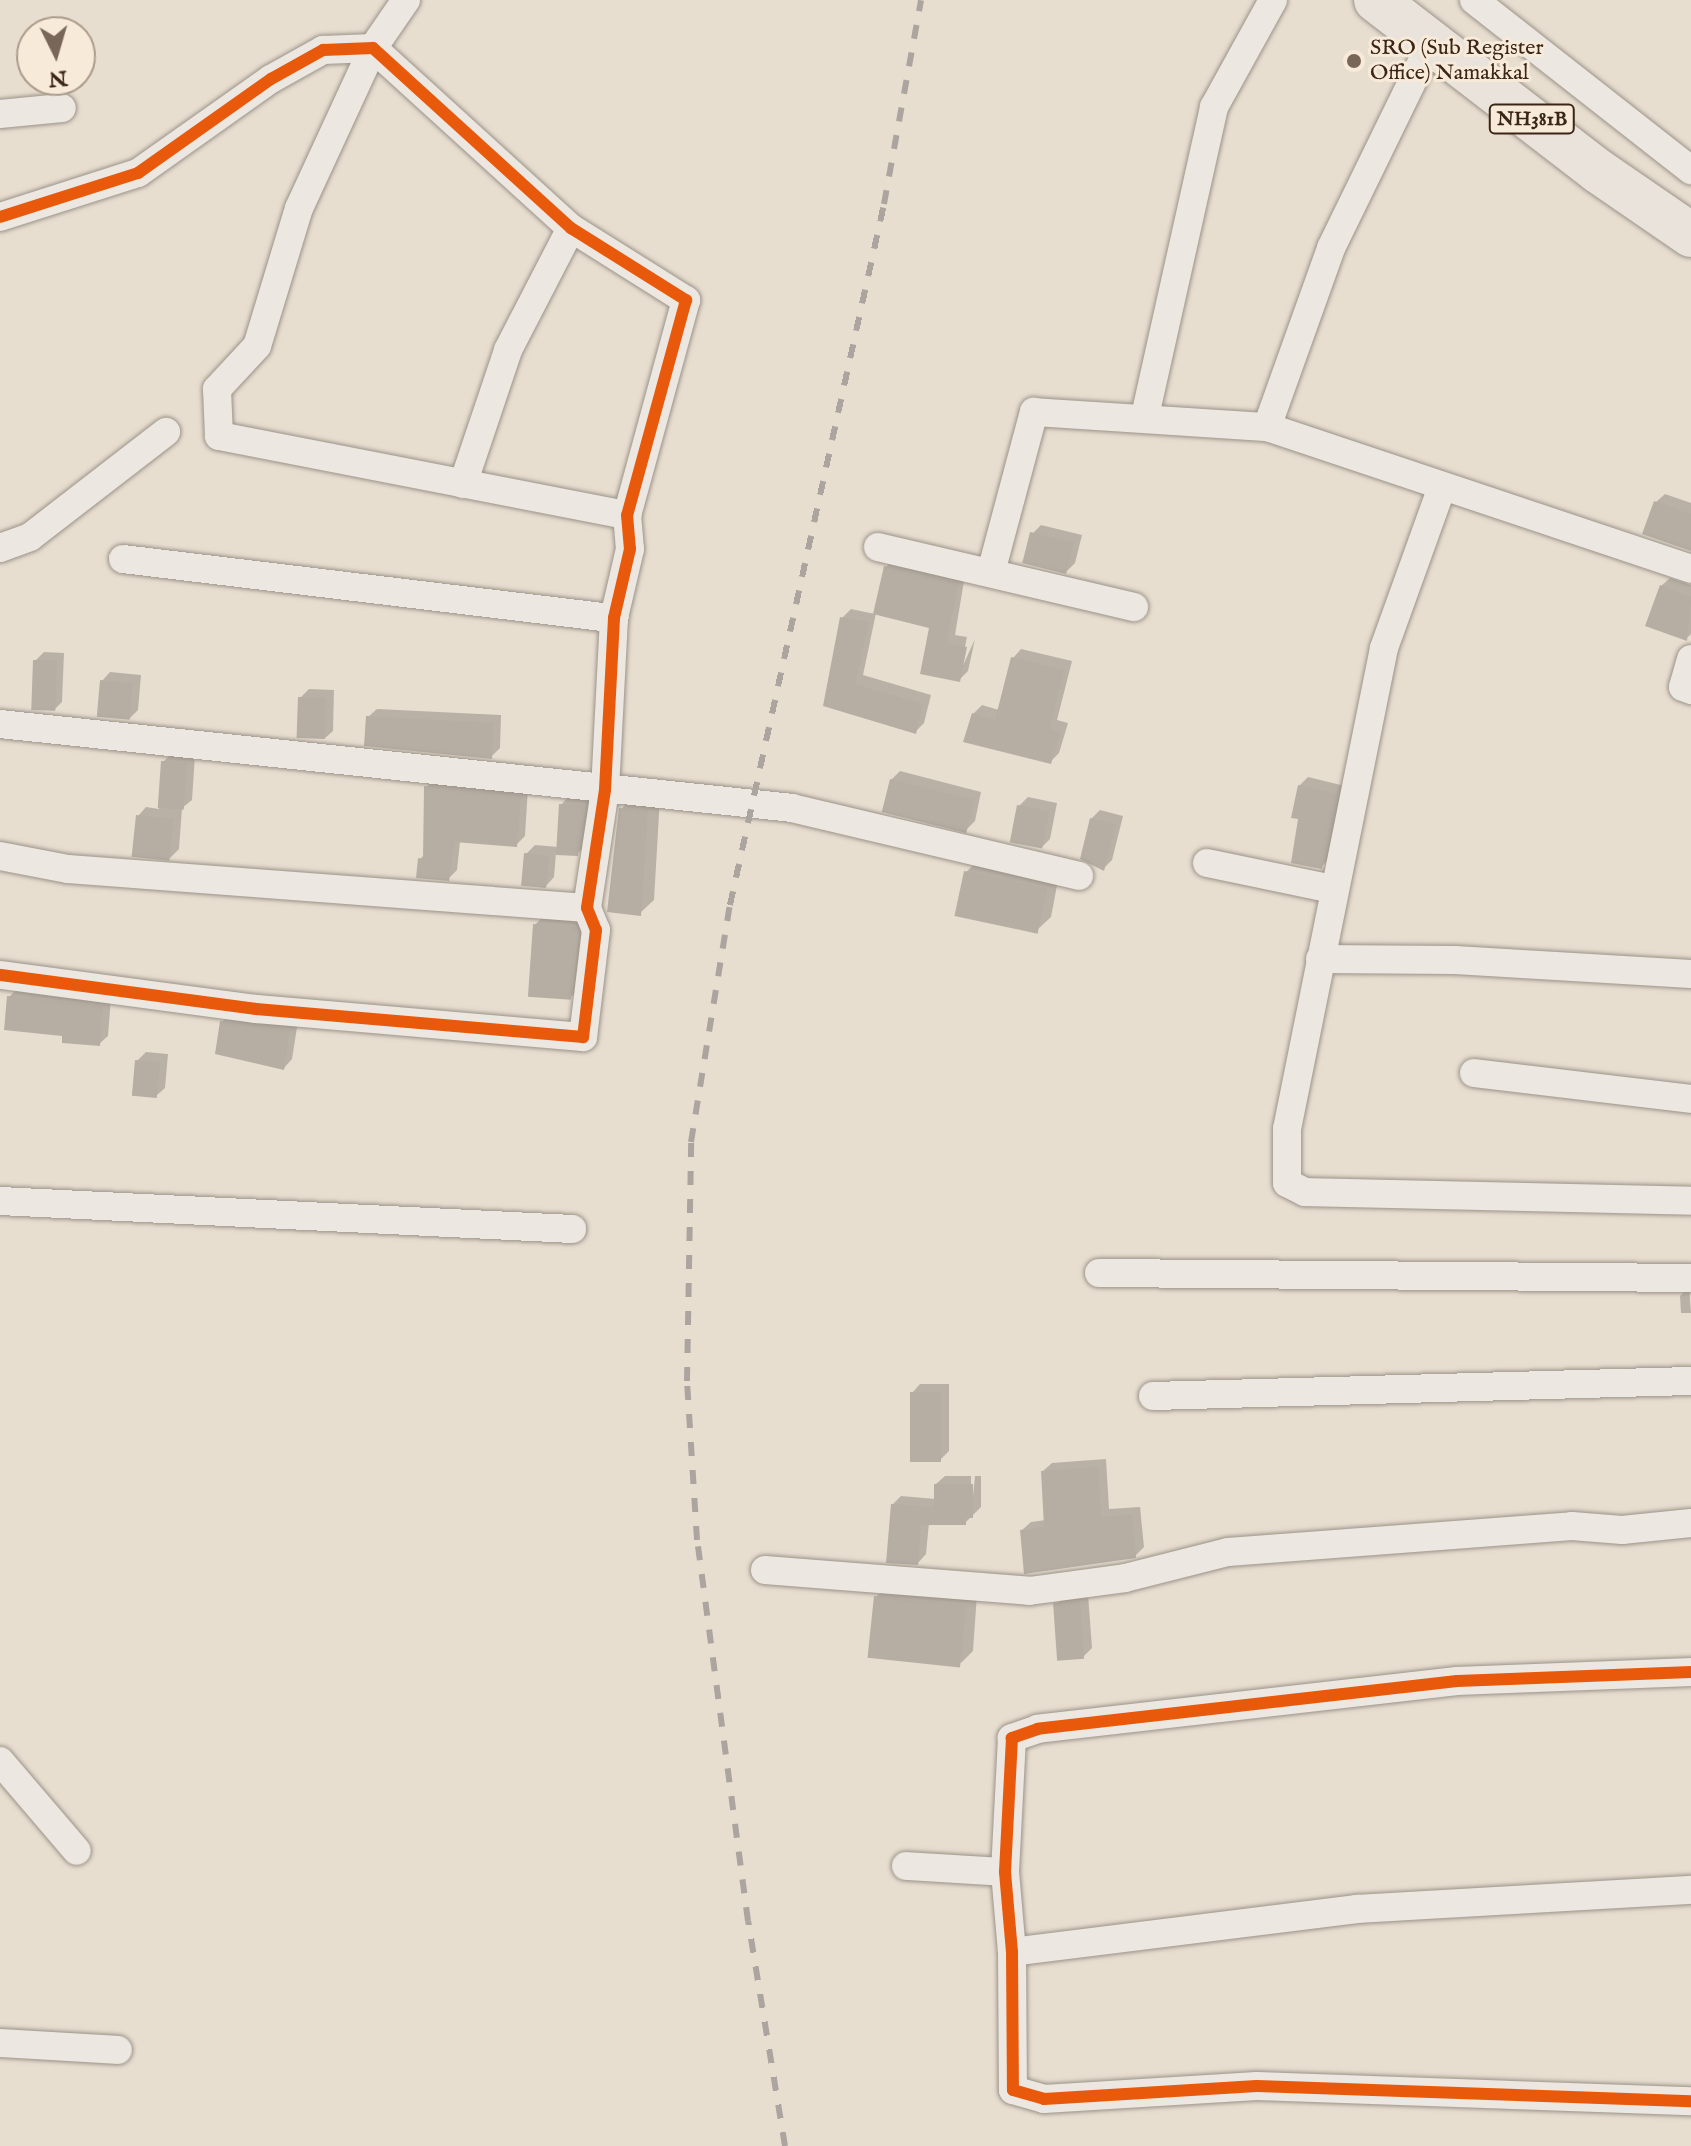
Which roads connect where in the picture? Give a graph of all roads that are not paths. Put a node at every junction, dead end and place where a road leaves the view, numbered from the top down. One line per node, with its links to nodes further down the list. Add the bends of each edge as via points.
1 (406, 0): 6 (street)
2 (1273, 0): 13 (street, via 1214,107)
3 (1376, 0): 5 (highway, NH381B)
4 (1474, 0): 9 (street)
5 (1432, 41): 12 (highway, NH381B, via 1598,171); 14 (street, via 1331,248)
6 (373, 48): 10 (street, via 323,50 271,79 138,173); 11 (street); 16 (street, via 299,208 257,346 217,389 219,436)
7 (62, 108): 8 (street)
8 (0, 114)
9 (1691, 170)
10 (0, 217)
11 (571, 228): 16 (street, via 508,350); 18 (street, via 686,300)
12 (1691, 235)
13 (1145, 416): 14 (street); 23 (street, via 1034,412)
14 (1267, 427): 17 (street)
15 (166, 432): 20 (street, via 30,537)
16 (463, 484): 18 (street)
17 (1442, 487): 22 (street); 33 (street, via 1384,648)
18 (627, 515): 25 (street, via 630,549)
19 (878, 547): 23 (street)
20 (0, 548)
21 (123, 559): 25 (street)
22 (1691, 569)
23 (991, 572): 24 (street)
24 (1134, 607)
25 (614, 618): 29 (street)
26 (1691, 659): 27 (street, via 1683,687)
27 (1691, 690)
28 (0, 724): 29 (street)
29 (605, 790): 32 (street, via 792,808); 34 (street)
30 (0, 856): 34 (street, via 68,869)
31 (1207, 863): 33 (street)
32 (1079, 876)
33 (1333, 889): 35 (street)
34 (587, 908): 37 (street, via 596,930 583,1037 256,1009)
35 (1320, 959): 36 (street, via 1455,960); 41 (street, via 1287,1129 1287,1183 1305,1192)
36 (1691, 974)
37 (0, 975)
38 (1474, 1073): 39 (street)
39 (1691, 1099)
40 (0, 1201): 42 (street)
41 (1691, 1201)
42 (572, 1229)
43 (1099, 1273): 44 (street)
44 (1691, 1278)
45 (1691, 1381): 46 (street)
46 (1153, 1396)
47 (1691, 1523): 48 (street, via 1622,1530 1572,1526 1228,1552 1125,1578 1029,1591)
48 (765, 1570)
49 (1691, 1672): 53 (street, via 1457,1681 1038,1729 1012,1738)
50 (0, 1761): 51 (street)
51 (77, 1851)
52 (906, 1866): 53 (street)
53 (1005, 1872): 55 (street)
54 (1691, 1890): 55 (street, via 1357,1909)
55 (1012, 1952): 58 (street, via 1013,2090 1044,2099 1257,2086)
56 (0, 2043): 57 (street)
57 (118, 2050)
58 (1691, 2101)

